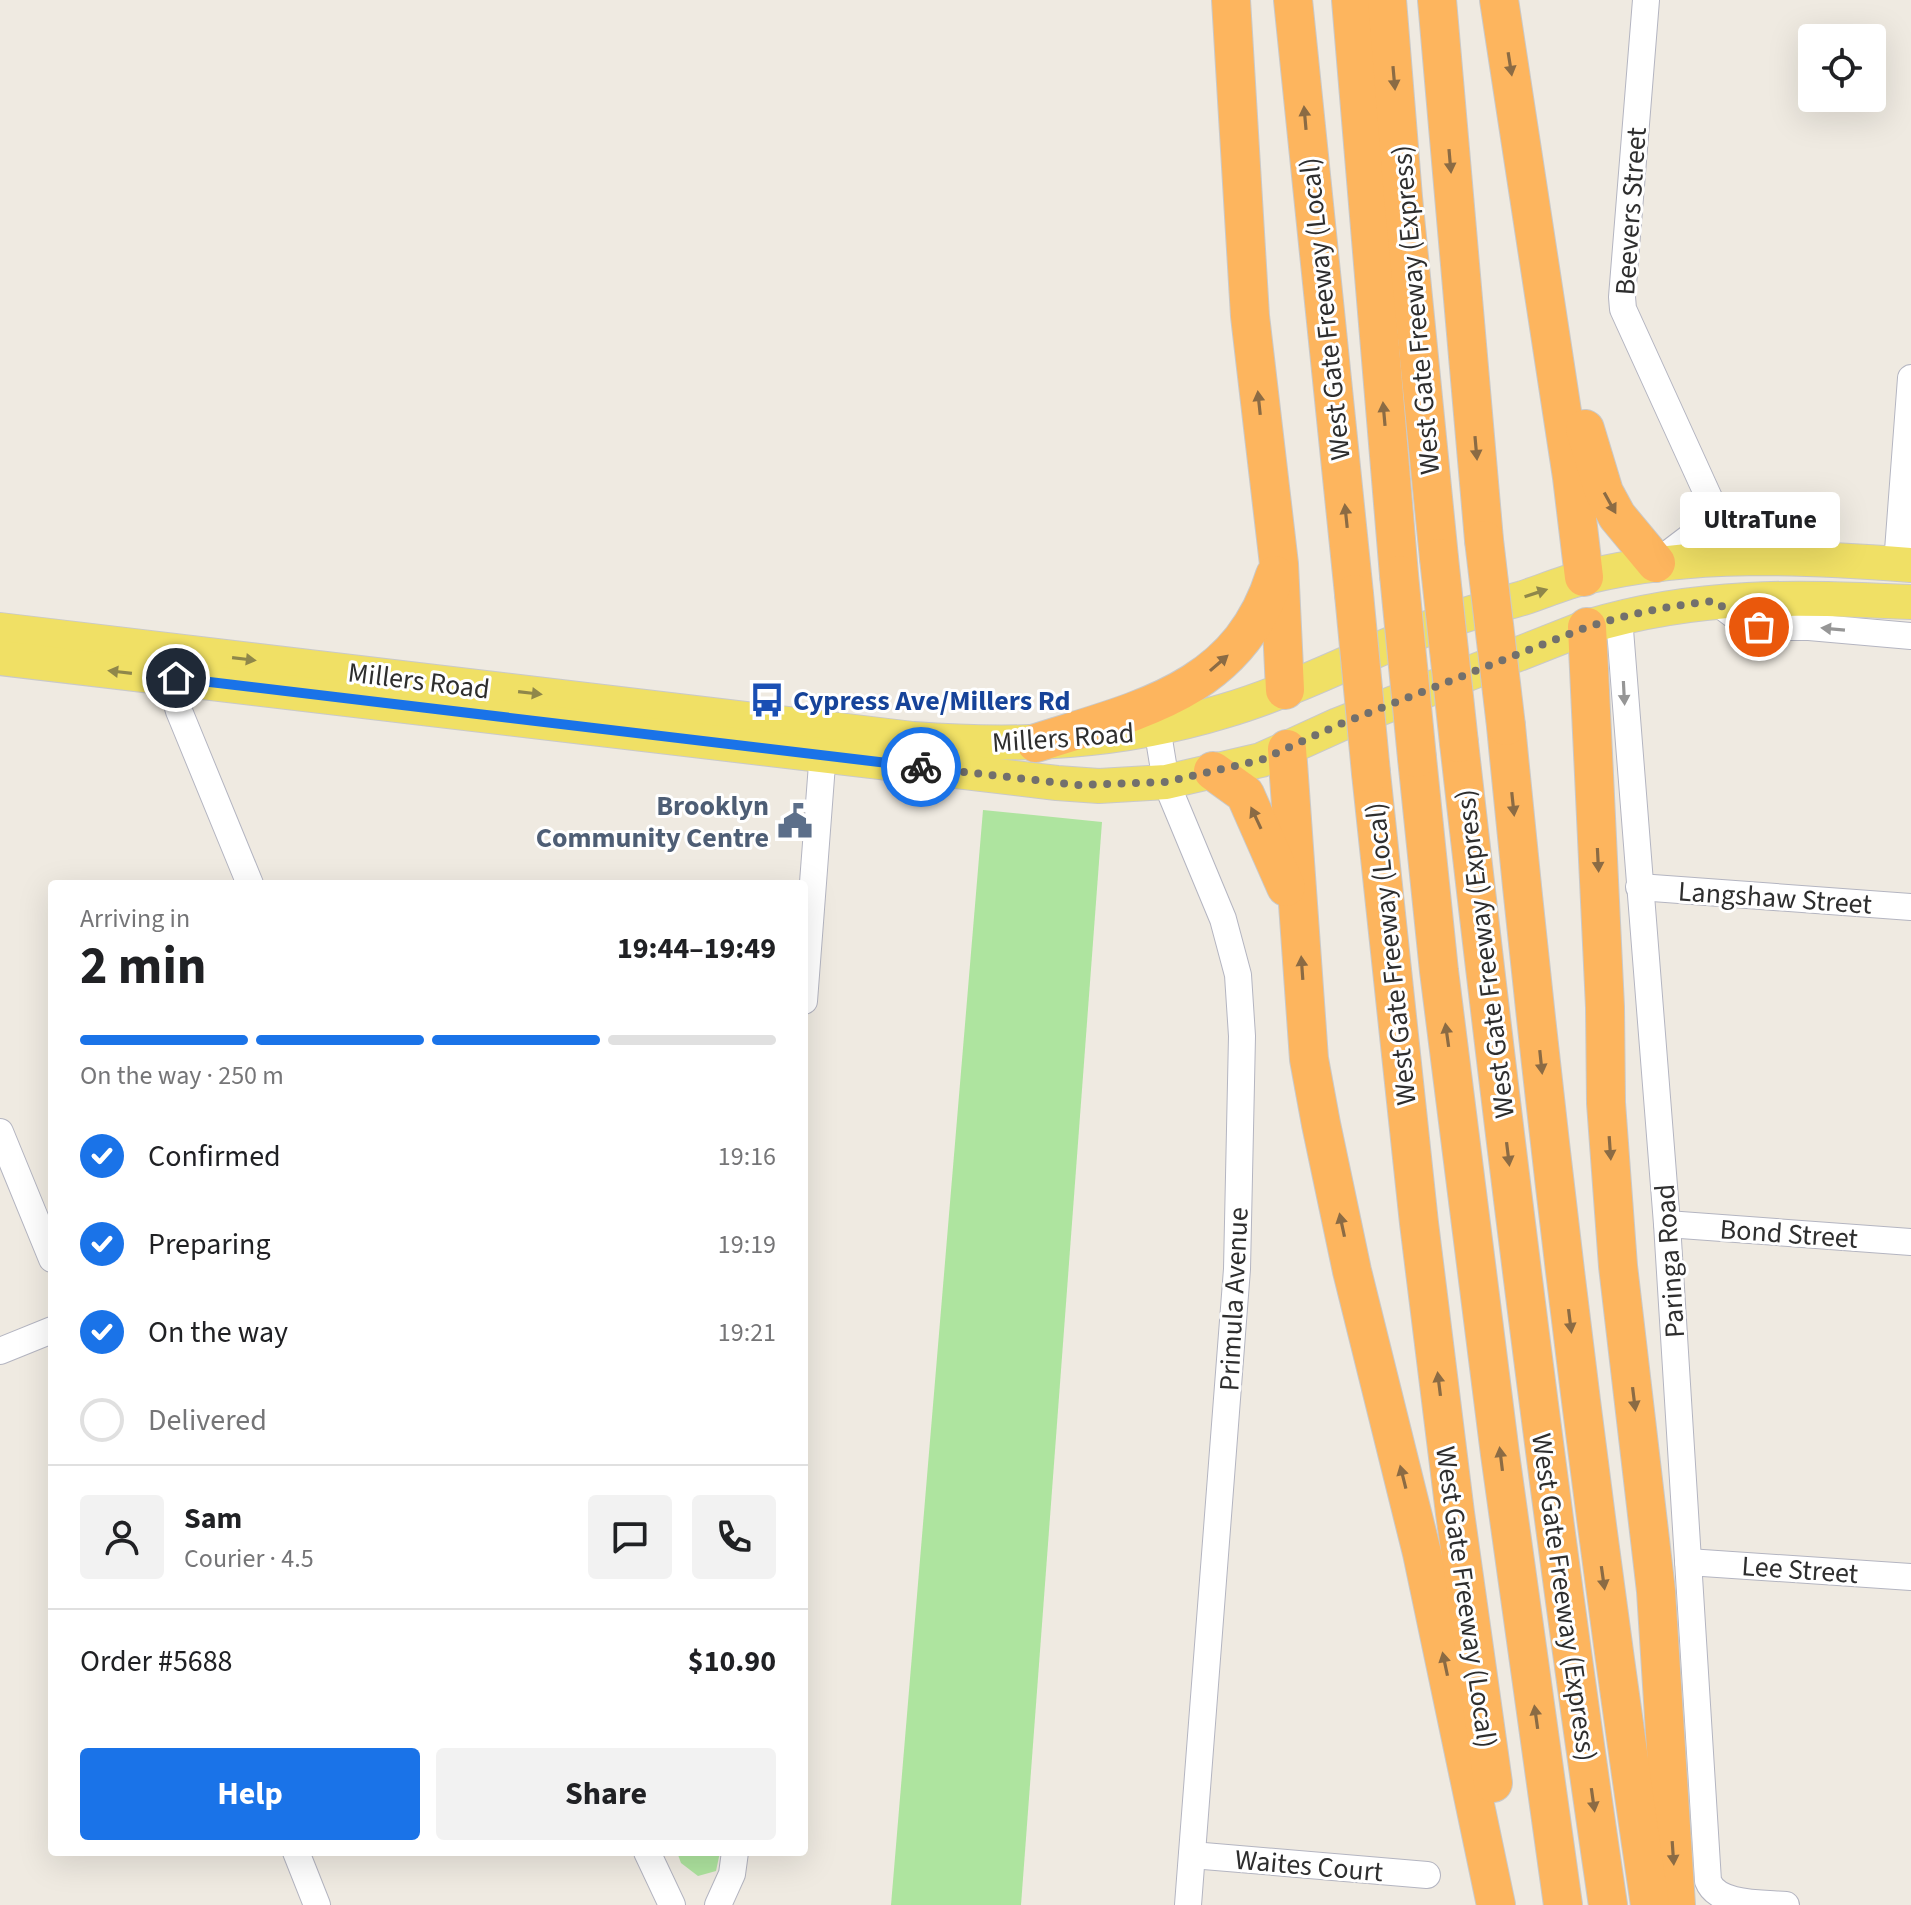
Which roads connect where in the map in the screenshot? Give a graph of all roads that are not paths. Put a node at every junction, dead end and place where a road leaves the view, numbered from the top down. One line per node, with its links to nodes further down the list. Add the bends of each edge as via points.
1 (1231, 0): 13 (highway, one-way to 1, via 1250,316)
2 (1293, 0): 53 (highway, West Gate Freeway (Local), one-way to 2, bridge, via 1424,1269)
3 (1351, 0): 54 (highway, West Gate Freeway (Express), one-way to 3, bridge, via 1439,971 1399,575)
4 (1387, 0): 55 (highway, West Gate Freeway (Express), one-way to 55, bridge, via 1439,558 1493,1037)
5 (1437, 0): 56 (highway, one-way to 56, bridge, via 1484,540 1524,910 1580,1400)
6 (1499, 0): 8 (highway, one-way to 8)
7 (1646, 0): 10 (street, Beevers Street, via 1623,309)
8 (1520, 129): 12 (highway, one-way to 12, via 1580,415 1604,492); 15 (highway)
9 (1911, 378): 14 (street)
10 (1710, 500): 11 (street, Beevers Street, via 1731,532); 12 (street, via 1702,528)
11 (1767, 557): 12 (main road, Millers Road); 14 (main road, Millers Road)
12 (1656, 563): 15 (main road, Millers Road)
13 (1279, 564): 23 (highway); 24 (highway, one-way to 13, via 1234,648 1266,604)
14 (1904, 565)
15 (1584, 577): 18 (main road); 23 (main road, Millers Road, one-way to 15, via 1434,625)
16 (1715, 601): 17 (main road, Millers Road, via 1766,597); 18 (main road, Millers Road); 20 (street, one-way to 16, via 1759,627)
17 (1911, 602)
18 (1603, 622): 27 (main road, Millers Road); 31 (street, Paringa Road, one-way to 31, via 1629,770); 57 (highway, one-way to 57, via 1607,1118 1618,1266 1656,1591)
19 (0, 630): 22 (main road, Millers Road)
20 (1911, 636)
21 (0, 658): 22 (main road, Millers Road, one-way to 21)
22 (177, 665): 25 (main road, Millers Road); 30 (street, via 179,711)
23 (1285, 690): 24 (main road, Millers Road, via 1226,711); 27 (main road)
24 (1154, 717): 26 (highway); 29 (street, Primula Avenue)
25 (824, 742): 26 (main road, Millers Road); 29 (main road, Millers Road, via 1057,783); 34 (street)
26 (1036, 743)
27 (1287, 749): 28 (main road, Millers Road); 33 (highway)
28 (1213, 771): 29 (main road, Millers Road); 33 (highway, one-way to 28, via 1245,794)
29 (1166, 782): 43 (street, Primula Avenue, via 1223,919 1238,975 1242,1036 1237,1269)
30 (248, 880)
31 (1639, 887): 32 (street, Langshaw Street); 36 (street, Paringa Road)
32 (1911, 907)
33 (1298, 915): 52 (highway, one-way to 33, via 1422,1553 1321,1124 1309,1059)
34 (808, 949)
35 (0, 1132): 38 (street)
36 (1667, 1224): 37 (street, Bond Street); 41 (street, Paringa Road)
37 (1911, 1242)
38 (48, 1249)
39 (48, 1332): 40 (street)
40 (0, 1351)
41 (1688, 1562): 42 (street, Lee Street); 58 (street, Paringa Road, via 1708,1881 1723,1901)
42 (1911, 1577)
43 (1192, 1855): 47 (street, Waites Court); 51 (street, Primula Avenue)
44 (298, 1856): 48 (street)
45 (649, 1856): 49 (street)
46 (734, 1856): 50 (street)
47 (1427, 1875)
48 (317, 1905)
49 (672, 1905)
50 (718, 1905)
51 (1188, 1905)
52 (1496, 1905)
53 (1511, 1905)
54 (1563, 1905)
55 (1608, 1905)
56 (1650, 1905)
57 (1676, 1905)
58 (1786, 1905)

